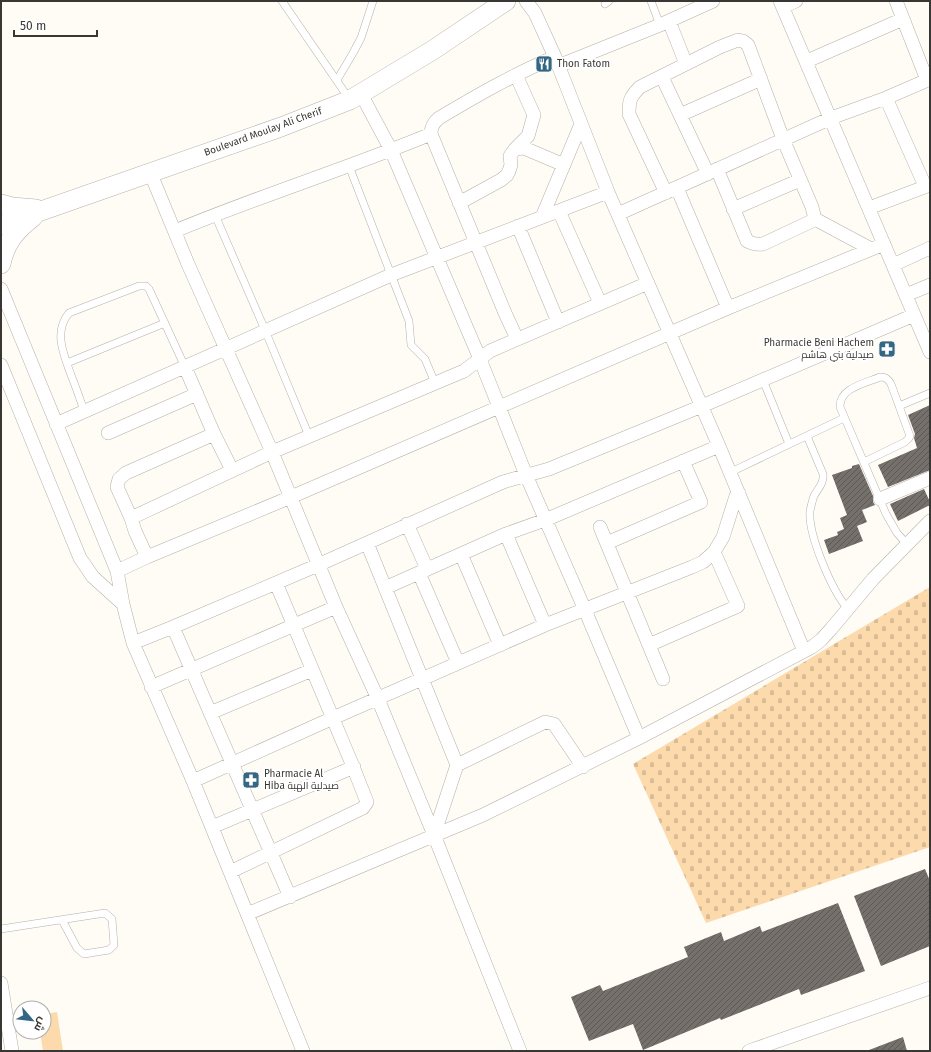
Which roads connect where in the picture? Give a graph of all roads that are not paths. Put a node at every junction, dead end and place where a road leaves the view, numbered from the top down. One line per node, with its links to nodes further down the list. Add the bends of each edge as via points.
1 (282, 1): 18 (lane)
2 (373, 1): 18 (lane, via 361,38)
3 (506, 1): 20 (main road, Boulevard Moulay Ali Cherif, via 434,50)
4 (526, 1): 12 (street, via 536,13)
5 (650, 1): 11 (lane)
6 (713, 1): 11 (street)
7 (796, 1): 9 (street)
8 (896, 1): 10 (street)
9 (782, 4): 13 (street)
10 (903, 19): 13 (street); 19 (street)
11 (664, 23): 12 (street); 14 (street)
12 (556, 61): 15 (street); 24 (street)
13 (807, 61): 23 (street)
14 (686, 64): 16 (street); 17 (street, via 738,40 744,41 748,45)
15 (516, 75): 25 (street, via 433,122); 28 (street, via 534,115 528,136)
16 (662, 77): 22 (street); 35 (street, via 632,94 629,114)
17 (761, 79): 22 (street); 26 (street)
18 (337, 80): 20 (lane)
19 (928, 80): 21 (street)
20 (356, 97): 27 (street); 32 (main road, Boulevard Moulay Ali Cherif, via 281,127)
21 (886, 98): 23 (street); 34 (street)
22 (680, 115): 31 (street)
23 (831, 118): 26 (street); 40 (street)
24 (581, 124): 29 (street); 36 (street)
25 (430, 134): 27 (street); 37 (street)
26 (783, 139): 31 (street); 33 (street)
27 (392, 150): 30 (street); 54 (street)
28 (515, 150): 29 (street, via 524,148); 37 (street, via 510,156 511,165 507,176)
29 (564, 165): 45 (street)
30 (348, 166): 44 (street); 57 (lane)
31 (713, 171): 35 (street); 41 (street)
32 (150, 172): 39 (main road, Boulevard Moulay Ali Cherif); 49 (street)
33 (800, 180): 41 (street); 46 (street)
34 (928, 185): 40 (street)
35 (671, 190): 43 (street); 63 (street)
36 (608, 192): 42 (street); 43 (street)
37 (459, 203): 50 (street)
38 (1, 204): 39 (main road, via 29,209)
39 (46, 208): 47 (main road, Boulevard Moulay Ali Cherif); 55 (main road, via 20,227 10,240)
40 (870, 208): 51 (street)
41 (733, 209): 46 (street, via 747,241 758,245)
42 (558, 211): 45 (street); 62 (street)
43 (618, 214): 58 (street)
44 (214, 215): 49 (street); 67 (lane)
45 (542, 217): 48 (street)
46 (815, 219): 53 (street)
47 (1, 225)
48 (518, 226): 50 (street); 65 (street)
49 (175, 231): 70 (street)
50 (476, 242): 54 (street); 69 (street)
51 (884, 244): 53 (street); 56 (street)
52 (930, 248): 56 (street)
53 (871, 249): 63 (street)
54 (436, 257): 57 (street); 72 (street)
55 (1, 264)
56 (893, 265): 61 (street)
57 (391, 275): 67 (street); 77 (lane, via 409,321 411,345 425,359)
58 (648, 283): 62 (street); 68 (street)
59 (930, 285): 61 (street)
60 (1, 289): 85 (street)
61 (906, 294): 64 (street)
62 (600, 303): 65 (street)
63 (728, 308): 68 (street)
64 (914, 315): 71 (street); 76 (street)
65 (558, 322): 69 (street)
66 (165, 323): 73 (lane); 73 (lane, via 146,286 139,286 69,313 65,318 61,338); 75 (lane)
67 (265, 330): 70 (street); 88 (lane)
68 (670, 333): 80 (street); 82 (street)
69 (517, 339): 72 (street)
70 (226, 348): 75 (street); 92 (street)
71 (929, 349)
72 (480, 359): 77 (street, via 470,368); 82 (street)
73 (67, 364): 83 (lane)
74 (1, 365): 120 (street, via 80,558 93,578)
75 (185, 367): 79 (street); 83 (street)
76 (762, 380): 80 (street); 90 (lane)
77 (435, 383): 88 (street)
78 (930, 393): 81 (lane)
79 (198, 394): 86 (street); 87 (street)
80 (702, 406): 91 (street); 97 (street, via 549,469)
81 (899, 406): 84 (lane, via 889,380 880,377 844,394 840,407); 94 (lane, via 909,438)
82 (498, 407): 97 (street); 100 (street)
83 (84, 411): 85 (street)
84 (844, 418): 89 (lane); 94 (lane)
85 (56, 424): 115 (street)
86 (108, 433)
87 (214, 434): 95 (street); 102 (street, via 126,472 119,479 117,487)
88 (309, 436): 92 (street)
89 (807, 436): 90 (lane); 122 (lane, via 823,474 822,484 814,496 810,513 814,538 835,591)
90 (789, 444): 96 (lane)
91 (719, 446): 93 (street); 96 (street)
92 (272, 452): 95 (street); 100 (street)
93 (683, 461): 103 (street); 109 (street, via 701,502)
94 (864, 462): 101 (lane)
95 (232, 470): 102 (street)
96 (731, 472): 99 (street)
97 (526, 475): 103 (street); 105 (street, via 503,482)
98 (930, 478): 101 (street)
99 (739, 493): 111 (street, via 723,537); 130 (street)
100 (291, 497): 113 (street); 114 (street)
101 (880, 499): 110 (lane, via 897,533)
102 (131, 518): 113 (street)
103 (546, 520): 107 (street); 123 (street)
104 (930, 521): 110 (street)
105 (407, 524): 108 (street); 116 (street)
106 (600, 527): 109 (street)
107 (506, 534): 112 (street); 124 (street)
108 (366, 543): 114 (street); 118 (street)
109 (607, 543): 119 (street)
110 (907, 544): 122 (street, via 873,578)
111 (714, 552): 119 (street, via 692,568); 129 (street, via 738,606)
112 (461, 554): 116 (street); 128 (street)
113 (147, 557): 115 (street)
114 (318, 565): 117 (street); 121 (street)
115 (117, 571): 120 (street)
116 (423, 571): 118 (street); 131 (street)
117 (276, 583): 125 (street); 126 (street)
118 (385, 588): 134 (street)
119 (628, 594): 123 (street); 129 (street)
120 (123, 604): 127 (street)
121 (336, 607): 125 (street); 137 (street)
122 (848, 609): 130 (street, via 821,640)
123 (585, 610): 124 (street); 140 (street)
124 (545, 625): 128 (street)
125 (294, 626): 132 (street); 133 (street)
126 (173, 627): 127 (street); 132 (street)
127 (133, 643): 136 (street)
128 (500, 645): 131 (street)
129 (649, 645): 135 (street)
130 (804, 651): 140 (street)
131 (458, 663): 134 (street)
132 (192, 670): 136 (street); 138 (street)
133 (312, 670): 138 (street); 139 (street)
134 (422, 679): 137 (street); 142 (street)
135 (663, 679)
136 (151, 687): 145 (street)
137 (378, 699): 139 (street); 148 (street)
138 (210, 713): 141 (street)
139 (333, 718): 141 (street); 143 (street)
140 (639, 738): 144 (street)
141 (232, 764): 145 (street); 146 (street)
142 (457, 765): 144 (street, via 545,722 554,724); 148 (street)
143 (354, 767): 146 (street); 149 (street, via 367,802 363,808)
144 (583, 767): 148 (street, via 483,815)
145 (193, 781): 147 (street)
146 (252, 810): 147 (street); 149 (street)
147 (212, 828): 150 (street)
148 (434, 835): 151 (street); 159 (street)
149 (271, 853): 150 (street); 151 (street)
150 (230, 872): 152 (street)
151 (290, 897): 152 (street)
152 (247, 914): 158 (street)
153 (62, 920): 153 (lane, via 105,913 112,919 114,945 109,950 84,954 77,948); 154 (lane)
154 (1, 929)
155 (1, 983): 157 (street)
156 (930, 988): 160 (street)
157 (8, 1043)
158 (303, 1051)
159 (520, 1051)
160 (749, 1051)

